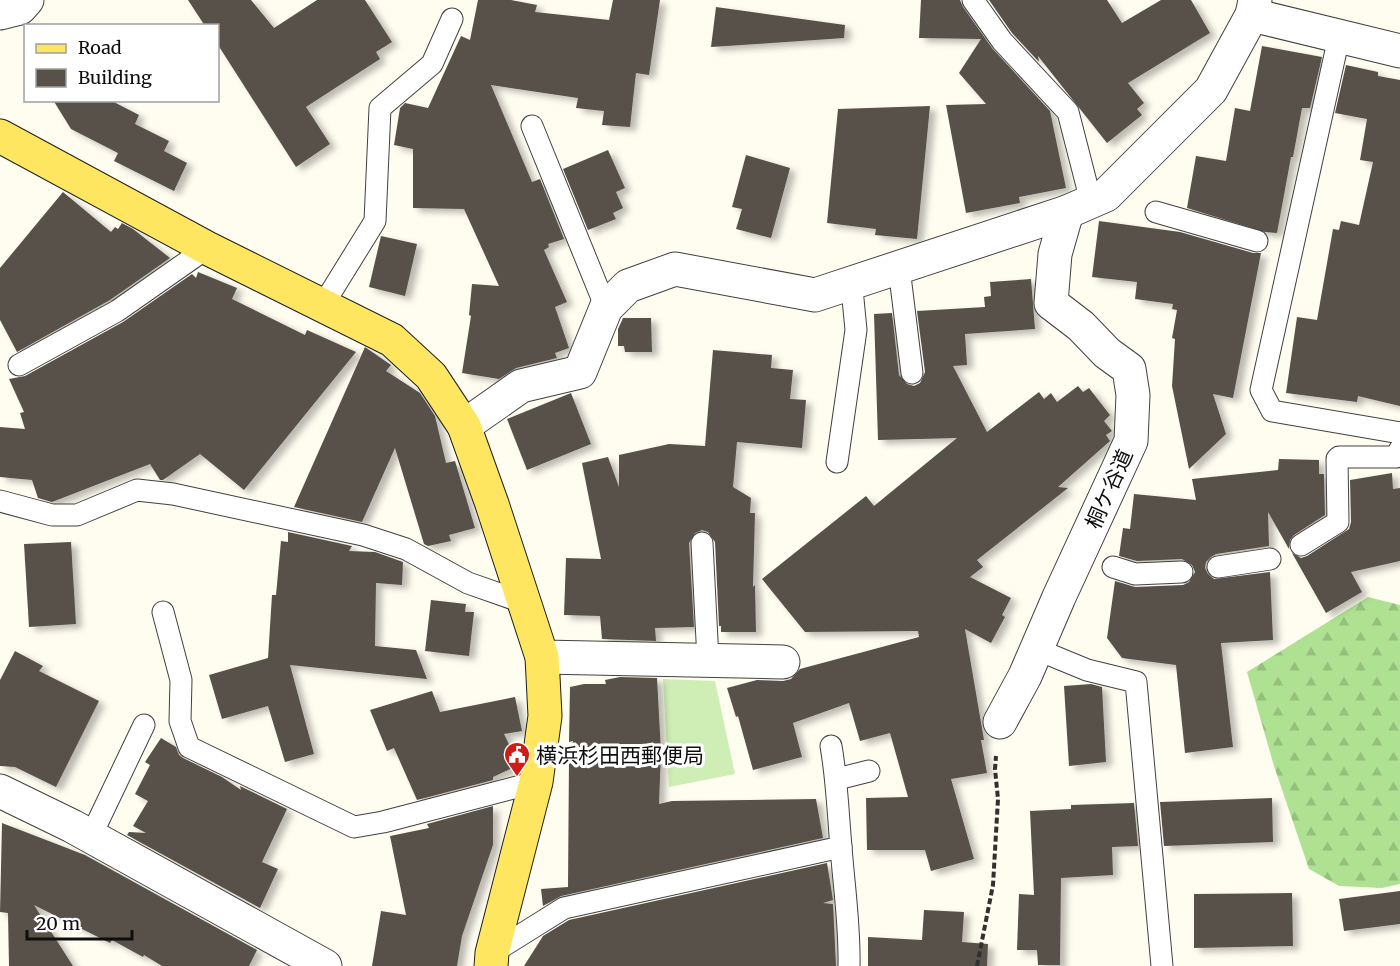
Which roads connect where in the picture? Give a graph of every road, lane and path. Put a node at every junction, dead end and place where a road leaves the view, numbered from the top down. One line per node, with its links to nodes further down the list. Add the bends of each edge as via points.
1 (27, 0): 4 (street, via 20,8)
2 (973, 0): 10 (lane, via 1002,41 1068,112 1088,190)
3 (1253, 8): 6 (street); 10 (street, via 1211,90)
4 (0, 13)
5 (452, 19): 17 (lane, via 432,64 380,108 375,221)
6 (1339, 37): 7 (street); 22 (lane, via 1261,390 1272,411)
7 (1400, 51)
8 (532, 126): 18 (lane)
9 (0, 136): 14 (main road)
10 (1113, 198): 11 (street)
11 (1067, 212): 15 (street); 29 (street, 桐ケ谷道, via 1055,254 1051,303 1129,369 1133,394 1131,441)
12 (1156, 212): 13 (lane)
13 (1257, 241)
14 (207, 248): 17 (main road); 19 (lane, via 117,311)
15 (899, 268): 16 (street); 20 (lane)
16 (847, 285): 18 (street, via 815,295 675,269 628,286); 24 (lane, via 853,299 856,330)
17 (323, 306): 21 (main road, via 392,340 431,376)
18 (606, 308): 21 (street, via 580,372 521,386)
19 (19, 365)
20 (912, 373)
21 (464, 426): 32 (main road)
22 (1400, 433)
23 (1400, 449): 27 (lane, via 1396,457 1339,457 1338,522)
24 (837, 462)
25 (0, 501): 32 (lane, via 52,515 77,515 137,490 173,494 363,535 406,549 468,583)
26 (702, 543): 36 (lane)
27 (1301, 545)
28 (1270, 559): 30 (lane)
29 (1095, 562): 31 (lane, via 1135,574); 34 (street, 桐ケ谷道)
30 (1218, 567)
31 (1182, 572)
32 (525, 603): 35 (main road)
33 (163, 612): 43 (lane, via 181,680 180,721 189,747 354,827)
34 (1036, 649): 38 (street, 桐ケ谷道); 51 (lane, via 1087,670 1136,682)
35 (542, 657): 36 (street); 43 (main road, via 545,716)
36 (708, 660): 37 (street)
37 (783, 662)
38 (1000, 722): 50 (path, via 993,885)
39 (144, 725): 45 (lane)
40 (831, 746): 42 (lane)
41 (869, 771): 42 (lane)
42 (837, 779): 46 (lane)
43 (536, 782): 47 (main road)
44 (0, 790): 45 (street)
45 (90, 836): 48 (street)
46 (841, 847): 47 (lane, via 564,908); 49 (lane, via 850,933)
47 (492, 959)
48 (325, 966)
49 (849, 966)
50 (977, 966)
51 (1162, 966)

